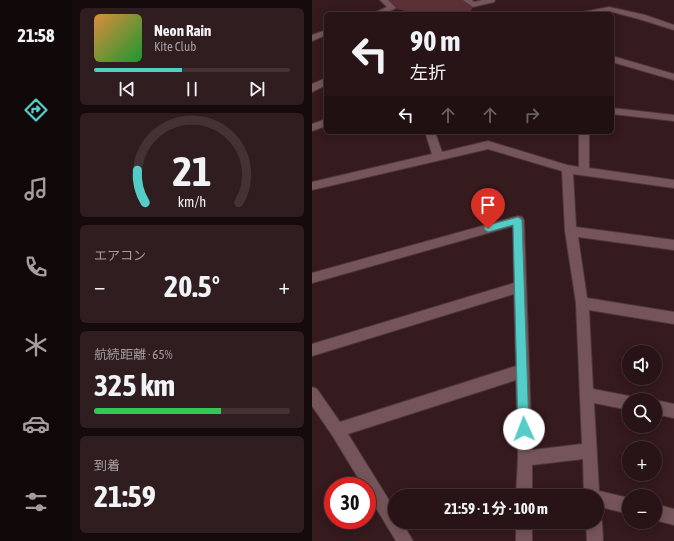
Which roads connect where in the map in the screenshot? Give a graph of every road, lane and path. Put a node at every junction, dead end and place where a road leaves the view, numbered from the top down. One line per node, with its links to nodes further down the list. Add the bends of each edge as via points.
1 (384, 0): 4 (street, via 392,8)
2 (491, 0): 3 (street)
3 (470, 3)
4 (381, 12)
5 (595, 12): 6 (street, via 608,9)
6 (672, 27)
7 (324, 33): 8 (street)
8 (312, 38)
9 (614, 60): 10 (street)
10 (674, 77)
11 (324, 82): 12 (street)
12 (312, 89)
13 (614, 111): 14 (street)
14 (674, 118)
15 (324, 123): 16 (street)
16 (312, 128)
17 (431, 134): 19 (street)
18 (584, 134): 21 (street)
19 (438, 157): 20 (street, via 488,146); 23 (street)
20 (567, 169): 21 (street); 24 (street)
21 (584, 171): 22 (street)
22 (674, 184)
23 (312, 186)
24 (571, 231): 25 (street); 28 (street)
25 (674, 245)
26 (312, 278): 27 (street, via 518,220)
27 (520, 287): 30 (street); 31 (street)
28 (582, 303): 29 (street); 33 (street)
29 (674, 318)
30 (312, 350)
31 (522, 371): 37 (street); 39 (street)
32 (312, 394): 37 (street)
33 (588, 396): 34 (street); 38 (street)
34 (622, 402)
35 (662, 408): 36 (street)
36 (674, 411)
37 (337, 430): 48 (street)
38 (590, 451): 39 (street); 41 (street)
39 (525, 458): 40 (street)
40 (524, 489)
41 (592, 489)
42 (604, 500): 43 (street)
43 (622, 504)
44 (662, 514): 45 (street)
45 (674, 517)
46 (524, 529): 49 (street)
47 (594, 529): 50 (street)
48 (406, 541)
49 (524, 541)
50 (595, 541)

